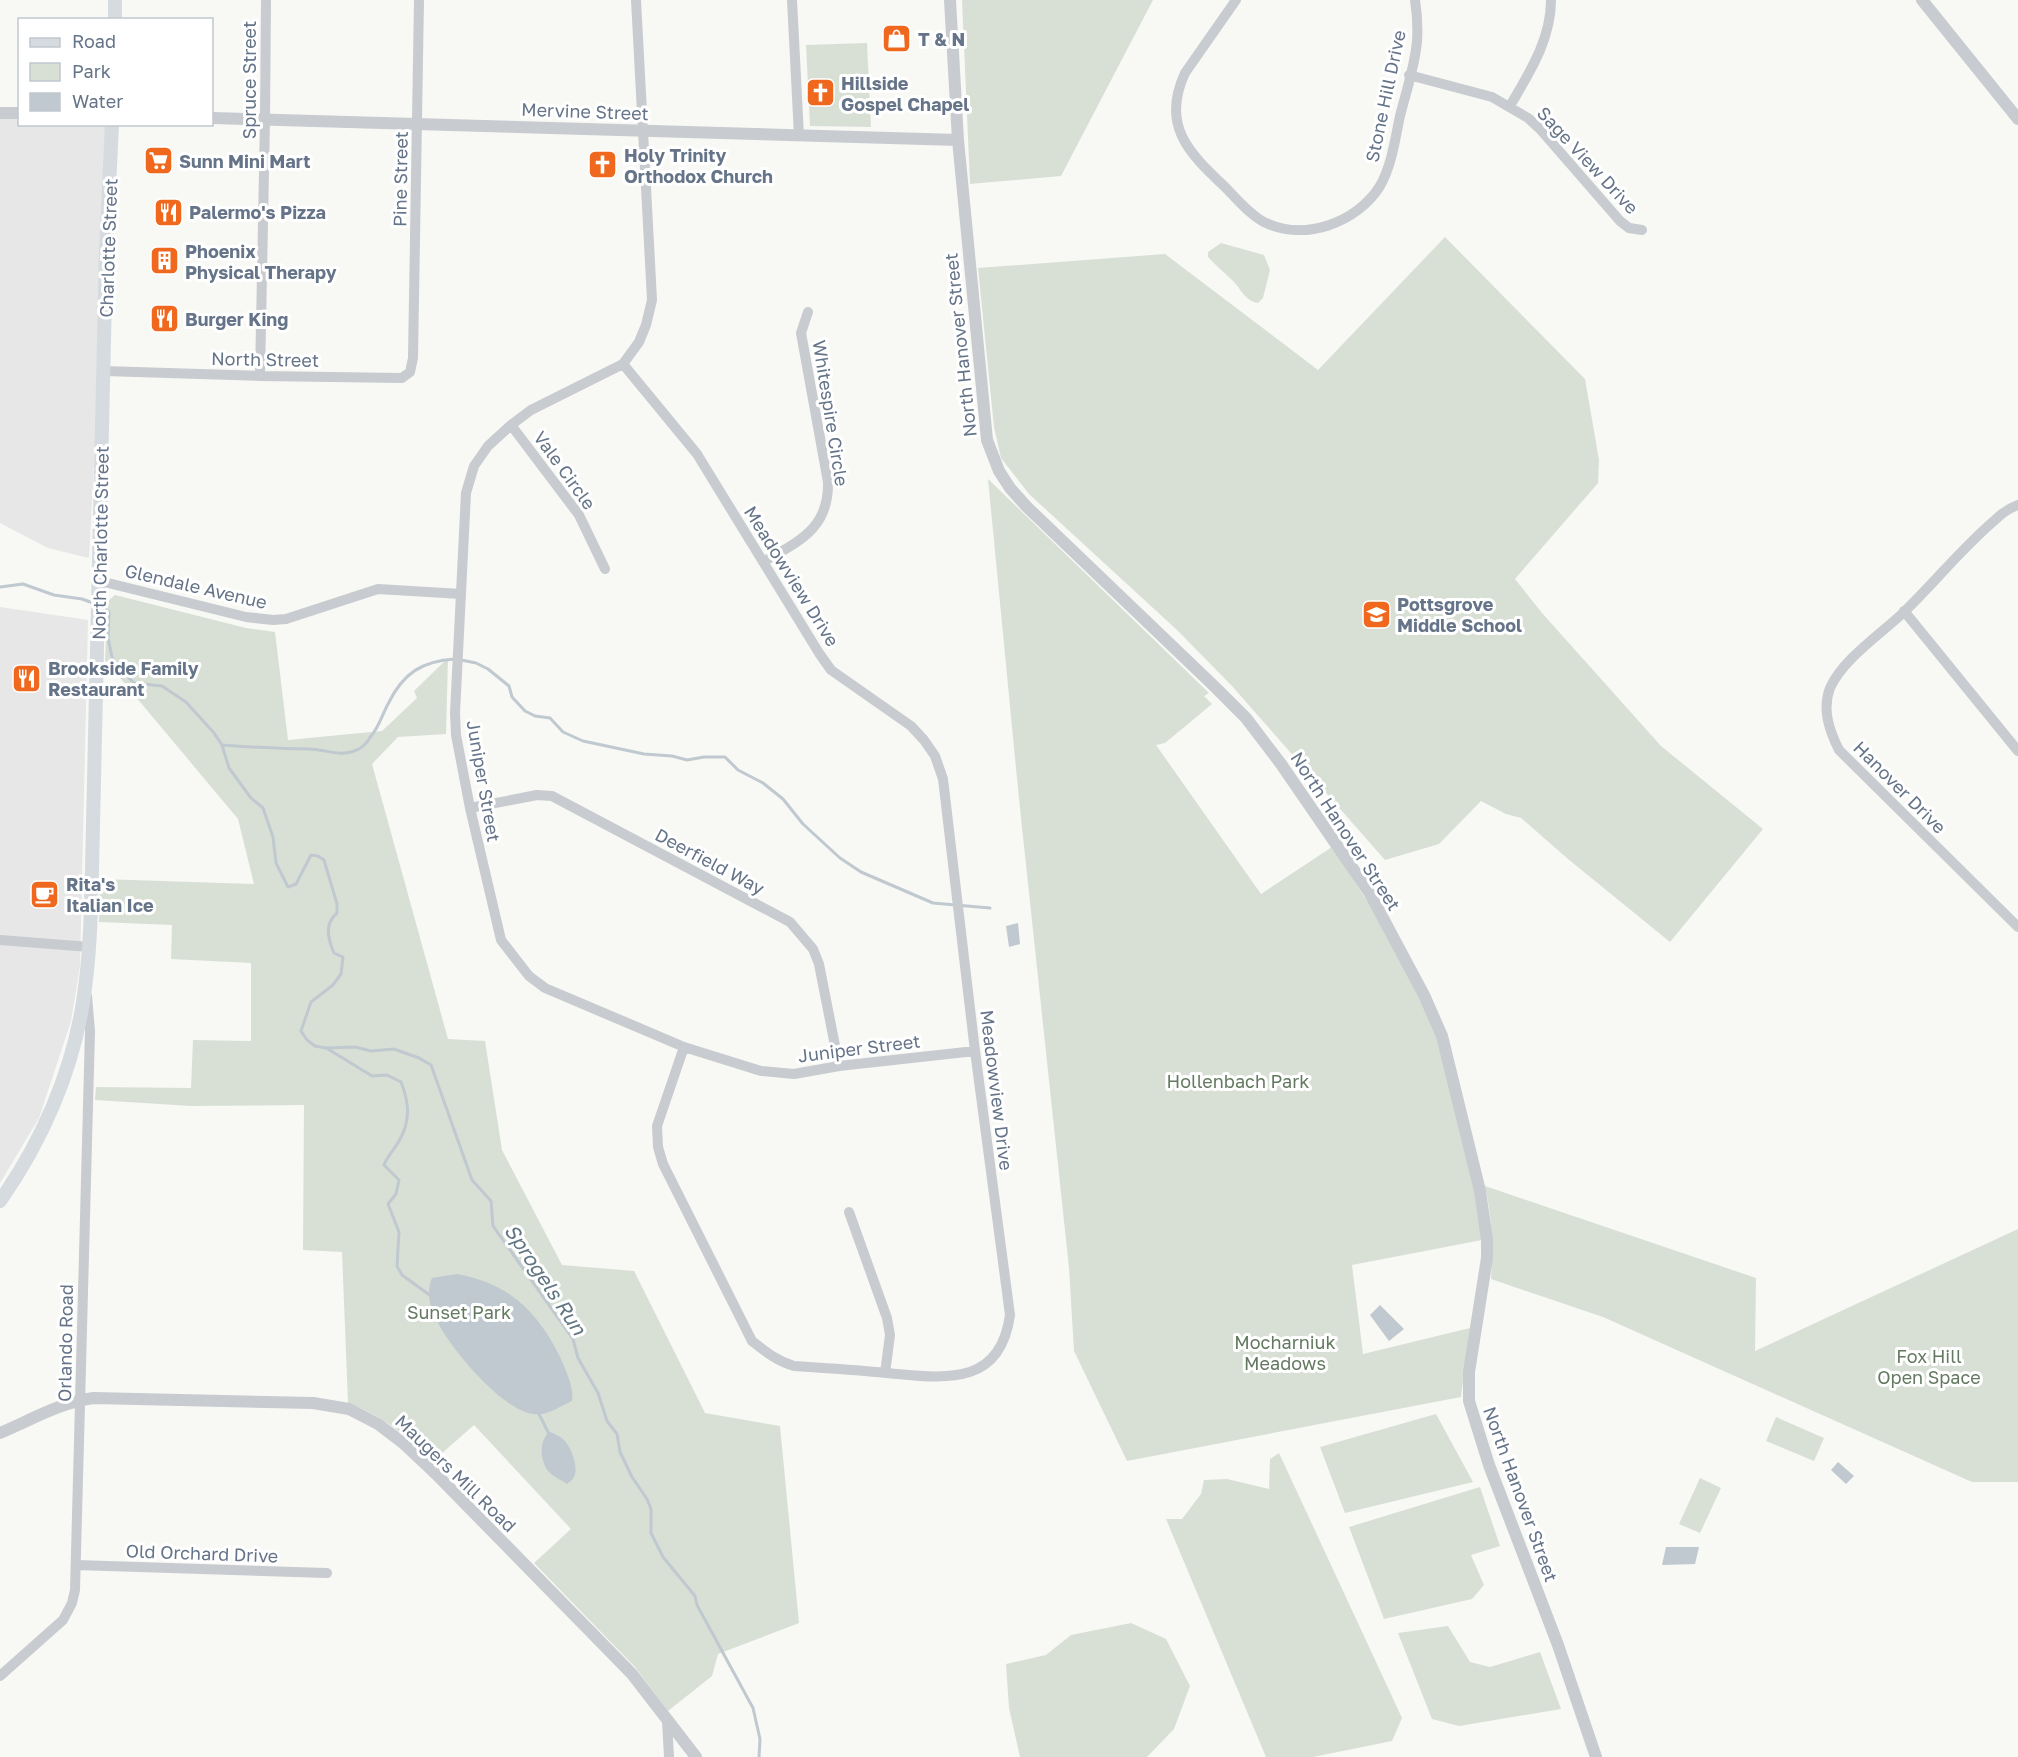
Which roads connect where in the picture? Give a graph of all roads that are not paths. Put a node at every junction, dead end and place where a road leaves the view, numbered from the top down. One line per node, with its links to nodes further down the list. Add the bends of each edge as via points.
1 (115, 0): 11 (main road)
2 (266, 0): 18 (street, Spruce Street)
3 (419, 0): 19 (street, Pine Street)
4 (636, 0): 21 (street, Juniper Street)
5 (792, 0): 22 (street)
6 (950, 0): 23 (street, North Hanover Street)
7 (1236, 0): 12 (street, Stone Hill Drive, via 1185,73 1175,102 1176,115 1182,137 1195,159 1264,222 1309,230 1350,215 1371,197 1389,165)
8 (1415, 0): 12 (street, Stone Hill Drive, via 1417,42)
9 (1551, 0): 13 (street, via 1545,39)
10 (1922, 0): 17 (street)
11 (115, 18)
12 (1409, 75): 13 (street, Sage View Drive, via 1492,97)
13 (1509, 106): 24 (street, Sage View Drive, via 1540,129 1620,221 1629,228)
14 (0, 113): 15 (street)
15 (18, 113)
16 (213, 118): 18 (street, Mervine Street)
17 (2018, 119)
18 (266, 120): 19 (street, Mervine Street); 29 (street, Spruce Street)
19 (418, 124): 21 (street, Mervine Street); 26 (street, Pine Street)
20 (112, 126): 28 (main road, Charlotte Street)
21 (642, 130): 22 (street, Mervine Street); 27 (street, Juniper Street, via 652,300 639,342)
22 (799, 136): 23 (street, Mervine Street)
23 (958, 140): 57 (street, North Hanover Street, via 982,412 999,471 1035,515 1246,718 1369,892 1435,1017 1480,1191 1487,1240 1469,1372 1469,1401)
24 (1642, 230)
25 (808, 312): 32 (street, Whitespire Circle, via 801,333 828,500 815,528)
26 (413, 358): 29 (street, North Street, via 410,372 402,378)
27 (623, 364): 30 (street, Juniper Street, via 531,410); 32 (street, Meadowview Drive, via 697,454)
28 (104, 370): 29 (street, North Street); 34 (main road, North Charlotte Street)
29 (260, 376)
30 (511, 425): 33 (street, Vale Circle, via 579,515); 35 (street, Juniper Street, via 488,446 474,466 466,493)
31 (2018, 505): 36 (street, Hanover Drive, via 1995,519)
32 (763, 562): 44 (street, Meadowview Drive, via 831,670 910,726 935,756 943,779)
33 (605, 569)
34 (100, 581): 35 (street, Glendale Avenue, via 246,617 273,620 378,589); 41 (main road, North Charlotte Street)
35 (461, 594): 38 (street, Juniper Street, via 456,735)
36 (1904, 611): 37 (street); 39 (street, Hanover Drive, via 1837,676 1826,703 1832,735 1839,750)
37 (2018, 751)
38 (470, 807): 43 (street, Juniper Street, via 501,940 529,975 563,997); 45 (street, Deerfield Way, via 552,796 790,922 813,949 819,964)
39 (2018, 927)
40 (0, 940): 41 (street)
41 (90, 947): 42 (main road, North Charlotte Street)
42 (86, 981): 46 (main road, North Charlotte Street, via 77,1032 56,1100 29,1155); 49 (street, Orlando Road, via 90,1031)
43 (684, 1047): 45 (street, Juniper Street, via 761,1071 794,1074); 48 (street, Meadowview Drive, via 657,1126 658,1146 663,1164 752,1341 770,1356 794,1366)
44 (975, 1051): 45 (street, Juniper Street); 48 (street, Meadowview Drive, via 1010,1315 1008,1330 997,1353 976,1371 937,1377)
45 (839, 1066)
46 (0, 1201)
47 (849, 1212): 48 (street, via 890,1335)
48 (885, 1372)
49 (80, 1400): 50 (street, Maugers Mill Road); 51 (street, Orlando Road); 54 (street, Maugers Mill Road, via 313,1403 349,1409 378,1424 404,1443 591,1630 632,1674)
50 (0, 1433)
51 (76, 1565): 52 (street, Old Orchard Drive); 53 (street, Orlando Road, via 75,1590 68,1612)
52 (327, 1573)
53 (0, 1676)
54 (667, 1721): 55 (street); 56 (street, Maugers Mill Road)
55 (669, 1757)
56 (696, 1757)
57 (1596, 1757)

